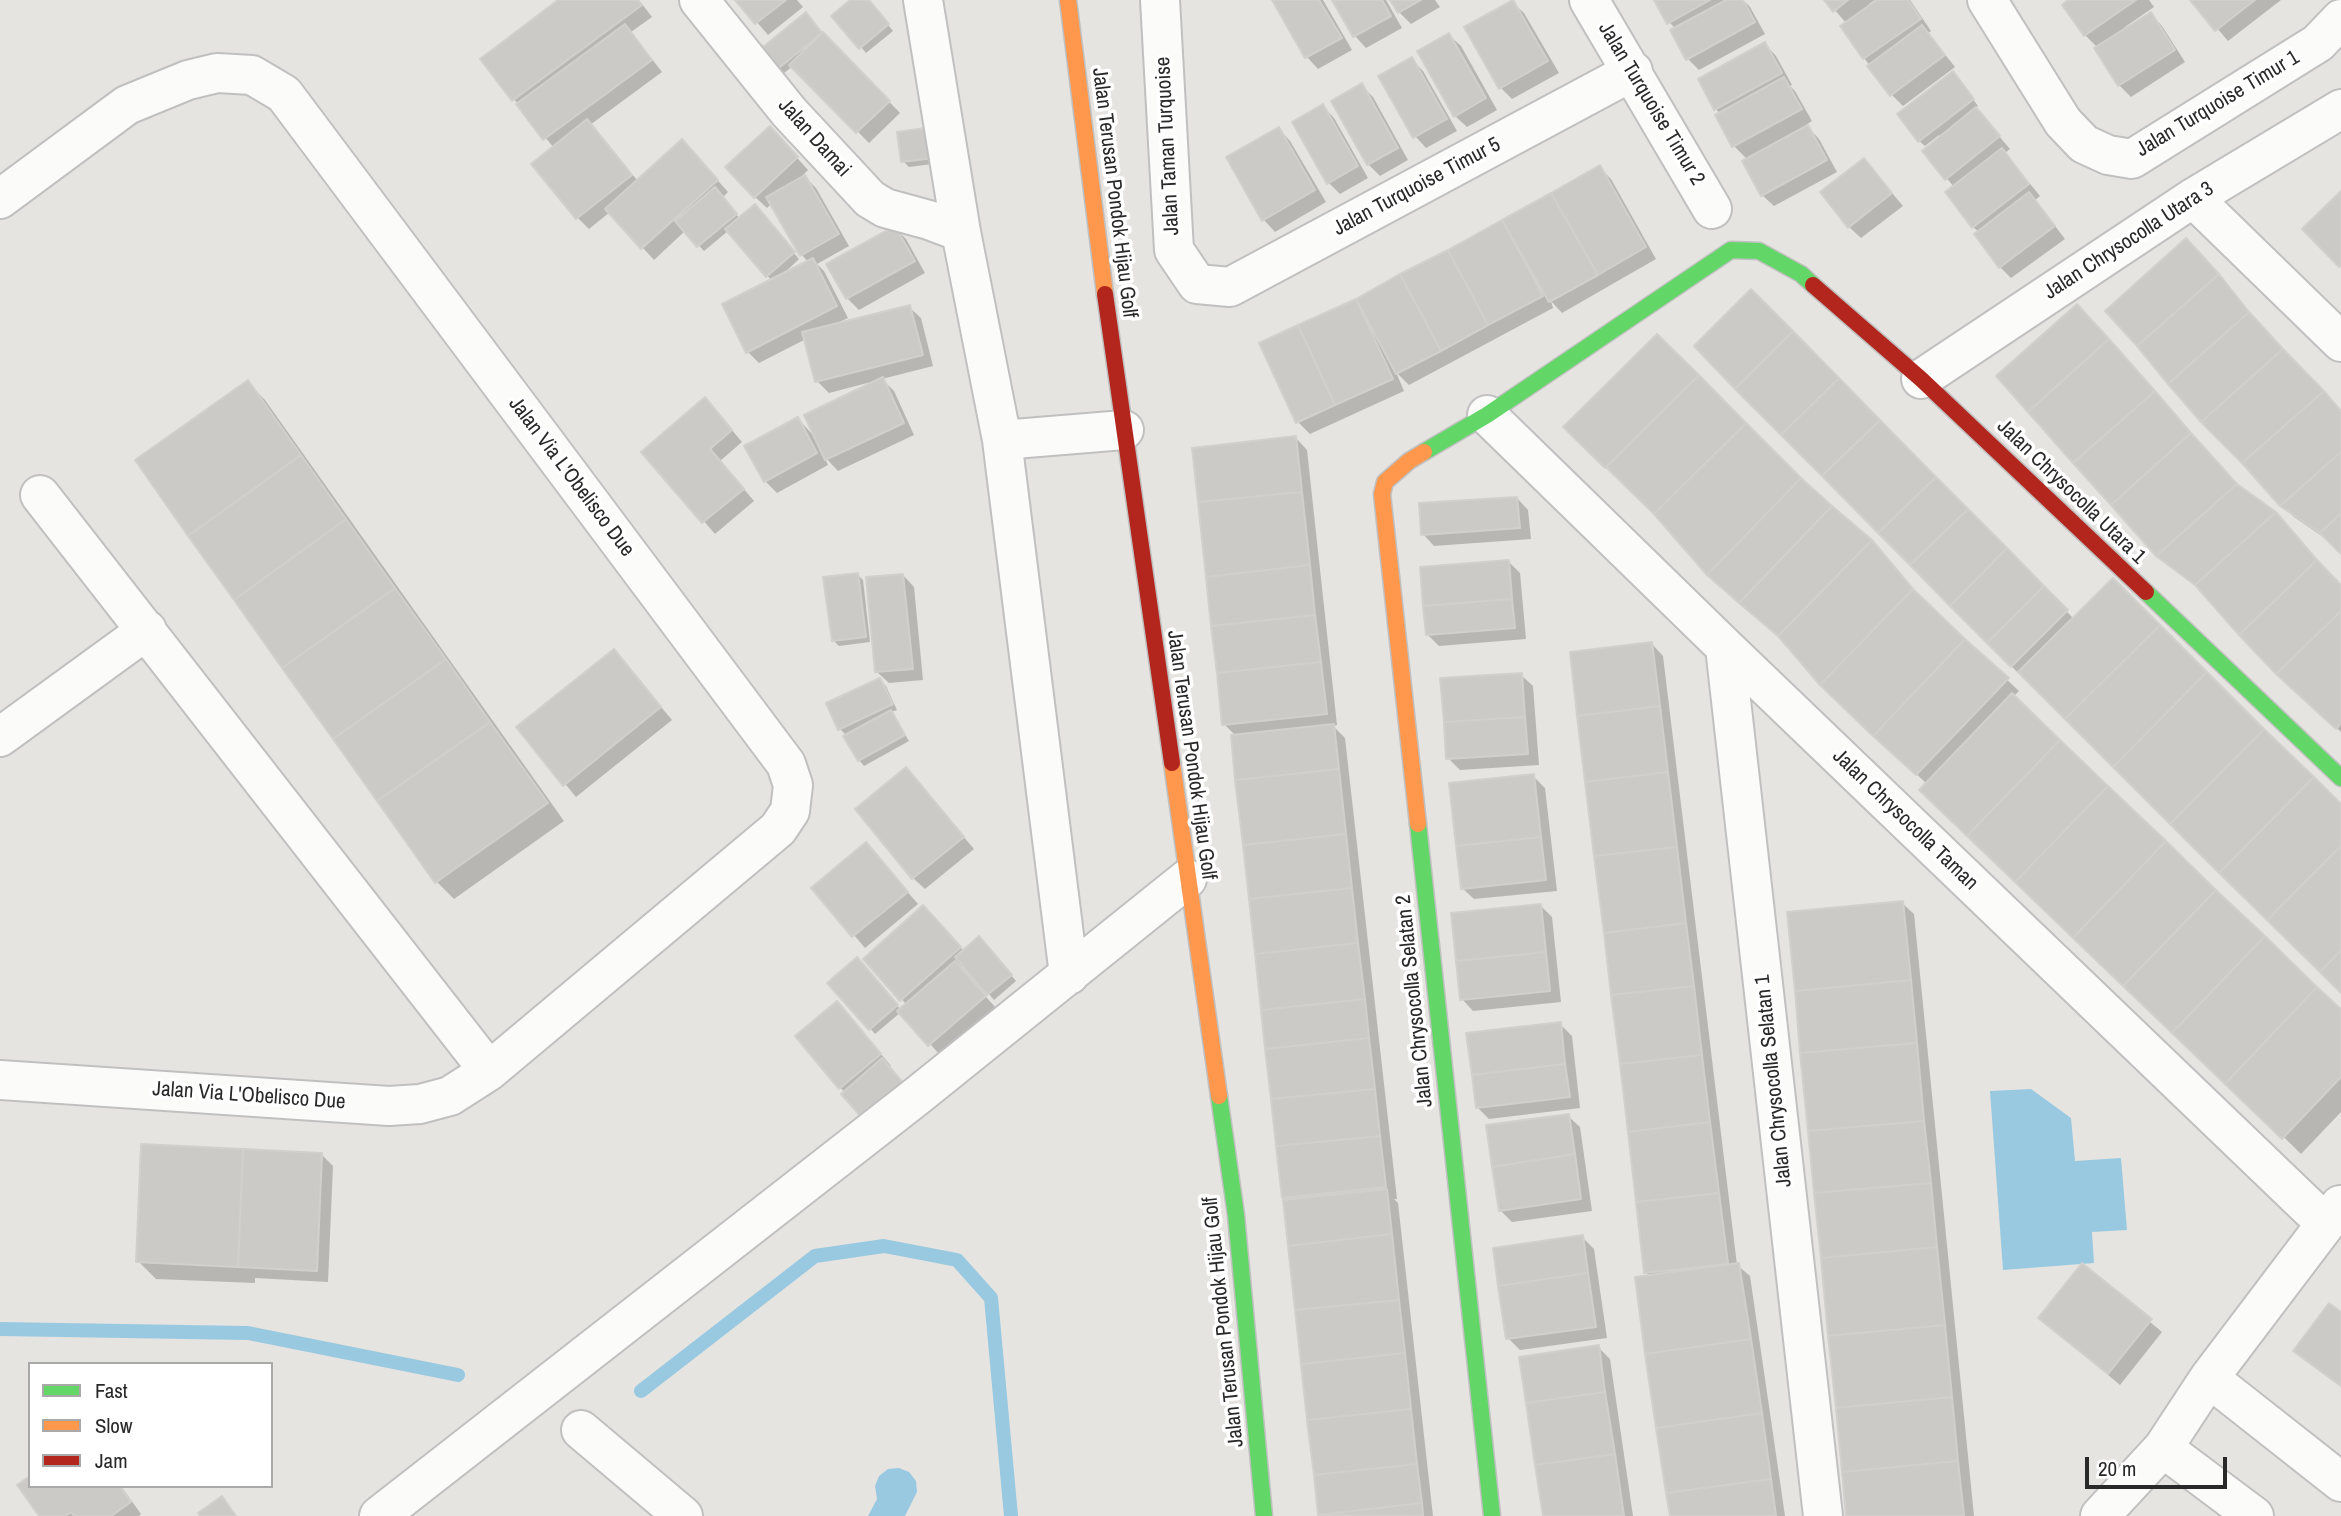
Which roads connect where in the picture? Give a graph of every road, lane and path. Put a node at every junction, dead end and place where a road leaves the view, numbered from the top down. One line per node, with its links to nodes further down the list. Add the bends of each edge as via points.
1 (699, 0): 13 (street, Jalan Damai, via 789,113 870,199)
2 (923, 0): 13 (street)
3 (1068, 0): 18 (street, Jalan Terusan Pondok Hijau Golf)
4 (1160, 0): 14 (street, Jalan Taman Turquoise, via 1174,250)
5 (1589, 0): 8 (street, Jalan Turquoise Timur 2)
6 (1987, 0): 7 (street, Jalan Turquoise Timur 1, via 2063,122 2084,144 2132,159 2318,43)
7 (2341, 19)
8 (1633, 71): 12 (street, Jalan Turquoise Timur 2); 14 (street, Jalan Turquoise Timur 5, via 1230,288)
9 (2341, 109): 10 (street, Jalan Chrysocolla Utara 3)
10 (2193, 198): 15 (street); 16 (street, Jalan Chrysocolla Utara 3)
11 (0, 199): 27 (street, Jalan Via L'Obelisco Due, via 127,105 188,80 217,73 252,75 284,94 786,764 793,785 790,811 778,829)
12 (1712, 209)
13 (961, 232): 19 (street)
14 (1197, 284)
15 (2341, 342)
16 (1921, 379): 17 (street, Jalan Chrysocolla Utara 1, via 1801,274 1759,251 1731,250); 24 (street, Jalan Chrysocolla Utara 1)
17 (1487, 415): 22 (street, Jalan Chrysocolla Taman); 37 (street, Jalan Chrysocolla Selatan 2, via 1409,461 1385,482 1382,494)
18 (1124, 430): 19 (street); 25 (street, Jalan Terusan Pondok Hijau Golf)
19 (1002, 440): 26 (street)
20 (40, 495): 21 (street)
21 (147, 629): 23 (street); 27 (street)
22 (1725, 647): 29 (street, Jalan Chrysocolla Taman); 38 (street, Jalan Chrysocolla Selatan 1)
23 (0, 737)
24 (2341, 778)
25 (1187, 879): 26 (street); 36 (street, Jalan Terusan Pondok Hijau Golf, via 1236,1214)
26 (1069, 975): 34 (street)
27 (489, 1071): 28 (street, Jalan Via L'Obelisco Due, via 450,1096 389,1106)
28 (0, 1080)
29 (2333, 1213): 30 (street)
30 (2209, 1378): 32 (street); 33 (street)
31 (581, 1430): 35 (street)
32 (2163, 1448): 39 (street); 40 (street)
33 (2341, 1482)
34 (379, 1516)
35 (683, 1516)
36 (1264, 1516)
37 (1492, 1516)
38 (1823, 1516)
39 (2101, 1516)
40 (2253, 1516)

